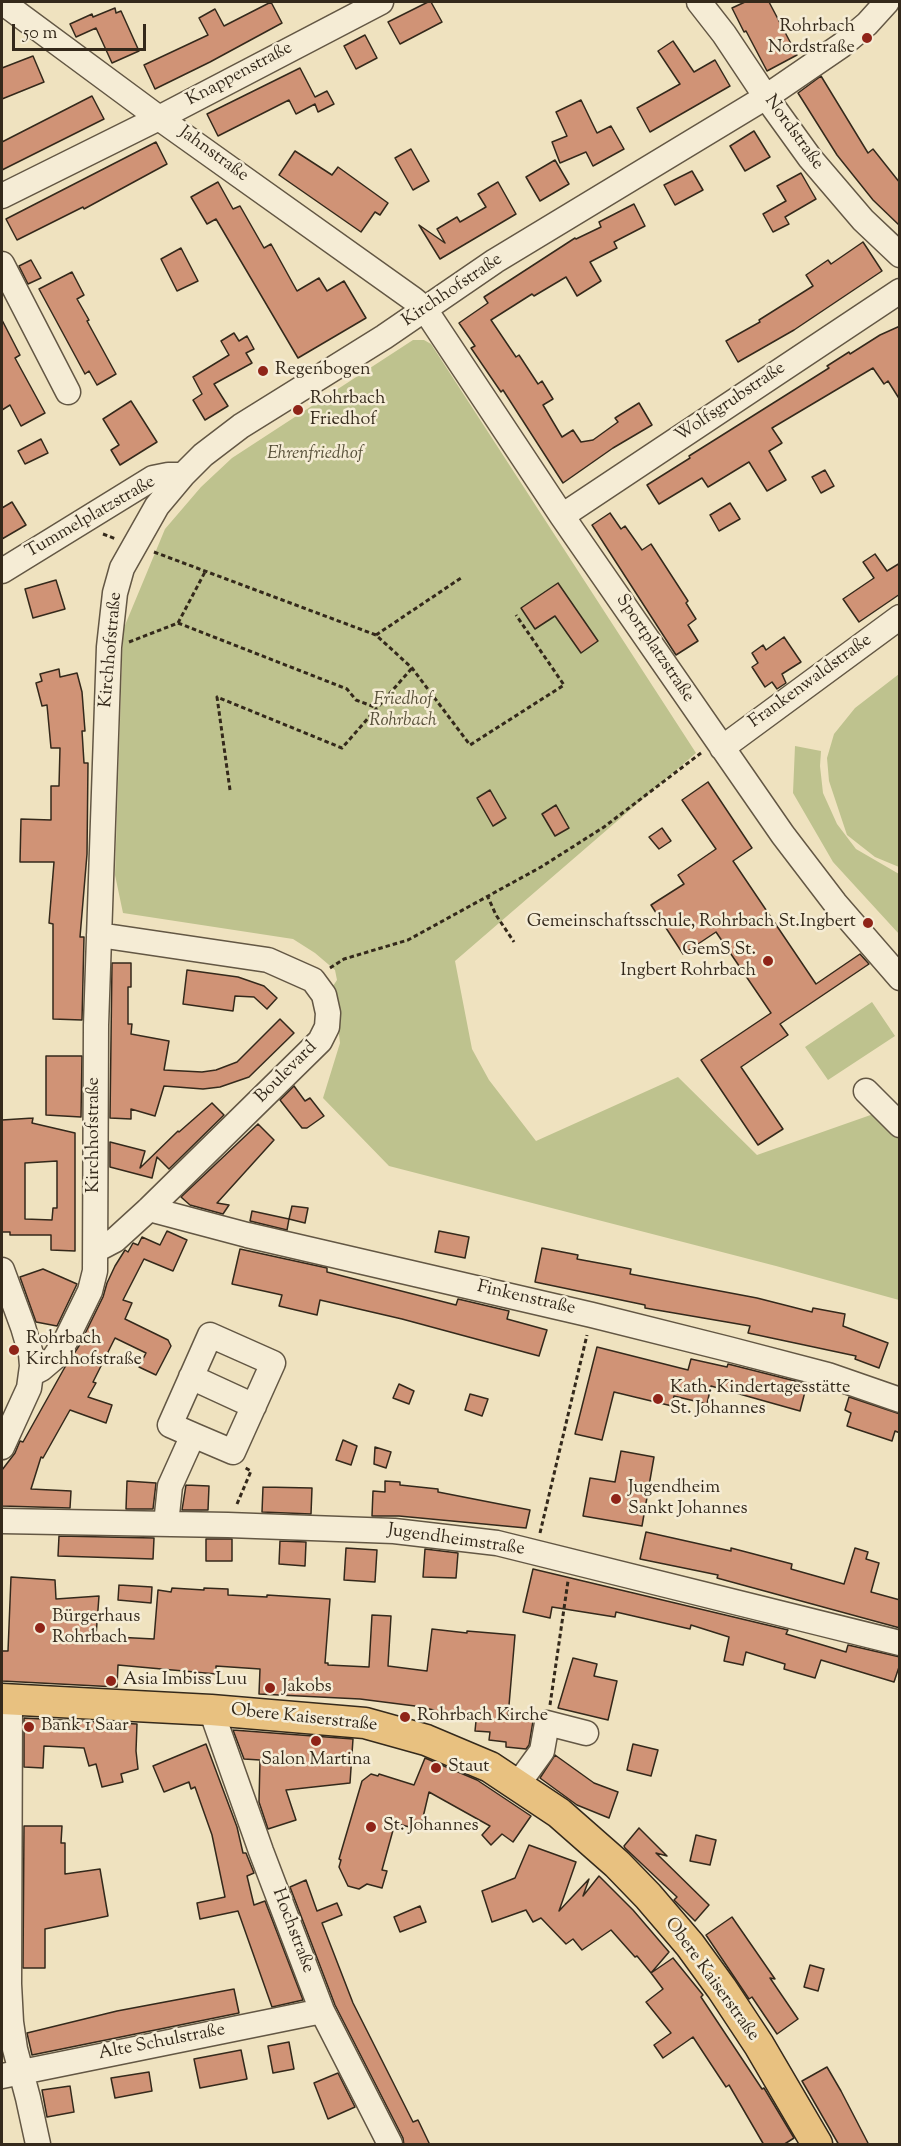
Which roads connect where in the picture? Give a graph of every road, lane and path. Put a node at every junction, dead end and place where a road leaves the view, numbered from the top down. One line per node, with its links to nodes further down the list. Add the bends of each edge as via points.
1 (2, 2): 6 (street, Jahnstraße)
2 (381, 2): 6 (street, Knappenstraße)
3 (699, 2): 5 (street, Nordstraße)
4 (887, 2): 5 (street, Kirchhofstraße, via 842,45)
5 (766, 97): 8 (street, Nordstraße, via 832,186); 11 (street, Kirchhofstraße)
6 (159, 118): 7 (street, Knappenstraße); 11 (street, Jahnstraße)
7 (2, 196)
8 (900, 255)
9 (2, 264): 12 (street)
10 (900, 291): 14 (street, Wolfsgrubstraße)
11 (424, 308): 13 (street, Kirchhofstraße, via 241,426); 14 (street, Sportplatzstraße)
12 (68, 392)
13 (183, 475): 15 (street, Tummelplatzstraße, via 153,478); 16 (street, Kirchhofstraße, via 157,506)
14 (562, 516): 27 (street, Sportplatzstraße)
15 (78, 524): 16 (path); 18 (street, Tummelplatzstraße)
16 (133, 546): 17 (path); 30 (street, Kirchhofstraße, via 122,568 112,618)
17 (206, 570): 22 (path); 23 (path)
18 (2, 571)
19 (461, 578): 23 (path)
20 (516, 615): 25 (path, via 564,685 470,745)
21 (900, 617): 27 (street, Frankenwaldstraße)
22 (178, 623): 24 (path); 26 (path, via 347,689 356,700)
23 (376, 635): 25 (path)
24 (123, 644)
25 (412, 668): 26 (path)
26 (377, 708): 28 (path, via 342,748 217,698)
27 (719, 744): 29 (path, via 604,827); 32 (street, Sportplatzstraße, via 835,903)
28 (230, 790)
29 (487, 895): 31 (path); 33 (path, via 408,940 344,959)
30 (99, 935): 33 (street, via 268,960); 37 (street, Kirchhofstraße)
31 (514, 942)
32 (900, 978)
33 (313, 980): 36 (street, Boulevard, via 324,995 328,1013 327,1028 320,1041)
34 (866, 1091): 35 (street)
35 (900, 1125)
36 (149, 1209): 37 (street, Boulevard, via 116,1240); 42 (street, Finkenstraße, via 728,1349 828,1375)
37 (96, 1250): 40 (street, Kirchhofstraße, via 90,1291 66,1340 54,1358)
38 (2, 1270): 40 (street, via 31,1354)
39 (589, 1327): 50 (path)
40 (31, 1374): 45 (street, via 29,1388)
41 (191, 1377): 43 (street); 43 (street, via 210,1335 273,1363); 44 (street, via 170,1425)
42 (900, 1400)
43 (254, 1406): 46 (street)
44 (193, 1435): 46 (street); 48 (street, via 170,1486)
45 (2, 1447)
46 (233, 1452): 49 (path, via 238,1464 251,1471)
47 (2, 1521): 48 (street, Jugendheimstraße)
48 (166, 1524): 49 (street, Jugendheimstraße)
49 (228, 1525): 50 (street, Jugendheimstraße, via 435,1534)
50 (535, 1552): 52 (street, Jugendheimstraße)
51 (569, 1575): 55 (path)
52 (900, 1643)
53 (6, 1699): 54 (main road, Obere Kaiserstraße); 59 (street, via 9,1984 15,2049)
54 (211, 1710): 57 (main road, Obere Kaiserstraße, via 320,1718 386,1728 450,1748); 58 (street, Hochstraße)
55 (547, 1724): 56 (street); 57 (street, via 542,1751)
56 (586, 1733)
57 (518, 1785): 62 (main road, Obere Kaiserstraße, via 559,1813 616,1864 690,1945 759,2045)
58 (322, 2011): 59 (street, Alte Schulstraße); 61 (street, Hochstraße)
59 (11, 2074): 60 (street)
60 (38, 2145)
61 (390, 2145)
62 (817, 2145)

